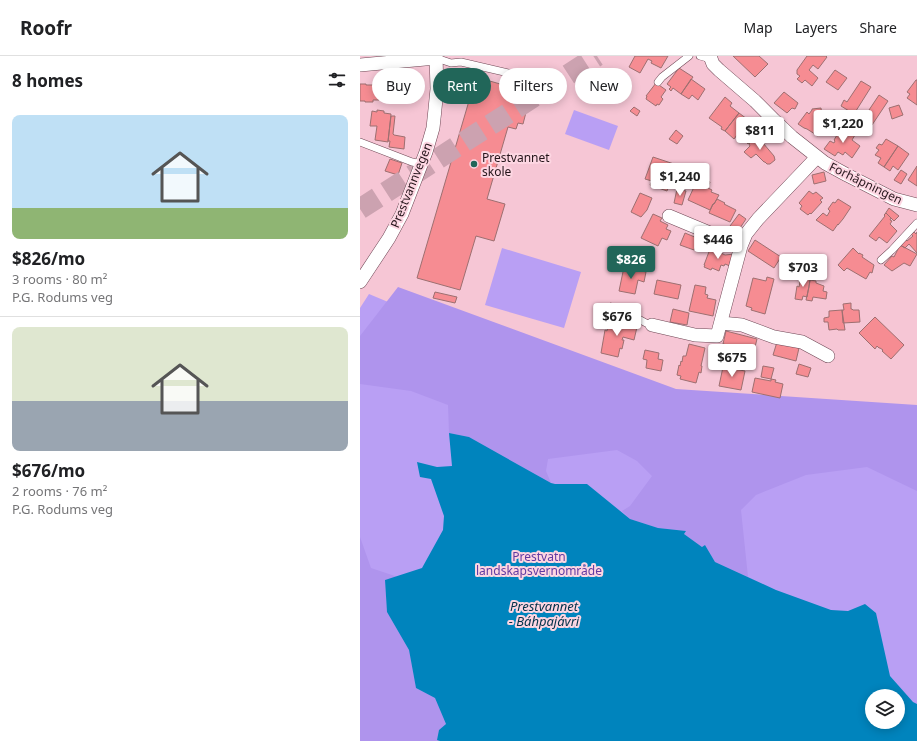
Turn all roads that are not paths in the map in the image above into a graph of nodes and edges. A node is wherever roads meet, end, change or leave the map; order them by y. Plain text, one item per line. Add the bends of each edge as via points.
1 (689, 56) edge
2 (436, 57) edge
3 (707, 57) edge
4 (360, 65) edge
5 (499, 71) edge
6 (658, 82) dead end
7 (360, 142) edge
8 (817, 157) junction
9 (422, 164) junction
10 (917, 205) edge
11 (669, 216) dead end
12 (917, 223) edge
13 (741, 246) junction
14 (881, 260) dead end
15 (360, 282) edge
16 (633, 316) dead end
17 (721, 322) junction
18 (652, 325) joint
19 (828, 356) dead end

1 - 6 lane
2 - 4 street
2 - 5 lane via 451,63 461,62
2 - 9 street, Prestvannvegen via 433,128
3 - 8 street, Forhåpningen via 792,137
7 - 9 lane
8 - 10 street, Forhåpningen via 879,192
8 - 13 street via 758,219 746,234
9 - 15 street, Prestvannvegen via 402,214
11 - 13 street
12 - 14 lane
13 - 17 street
16 - 18 lane
17 - 18 street via 717,336 695,335
17 - 19 street via 742,325 774,337 802,342

